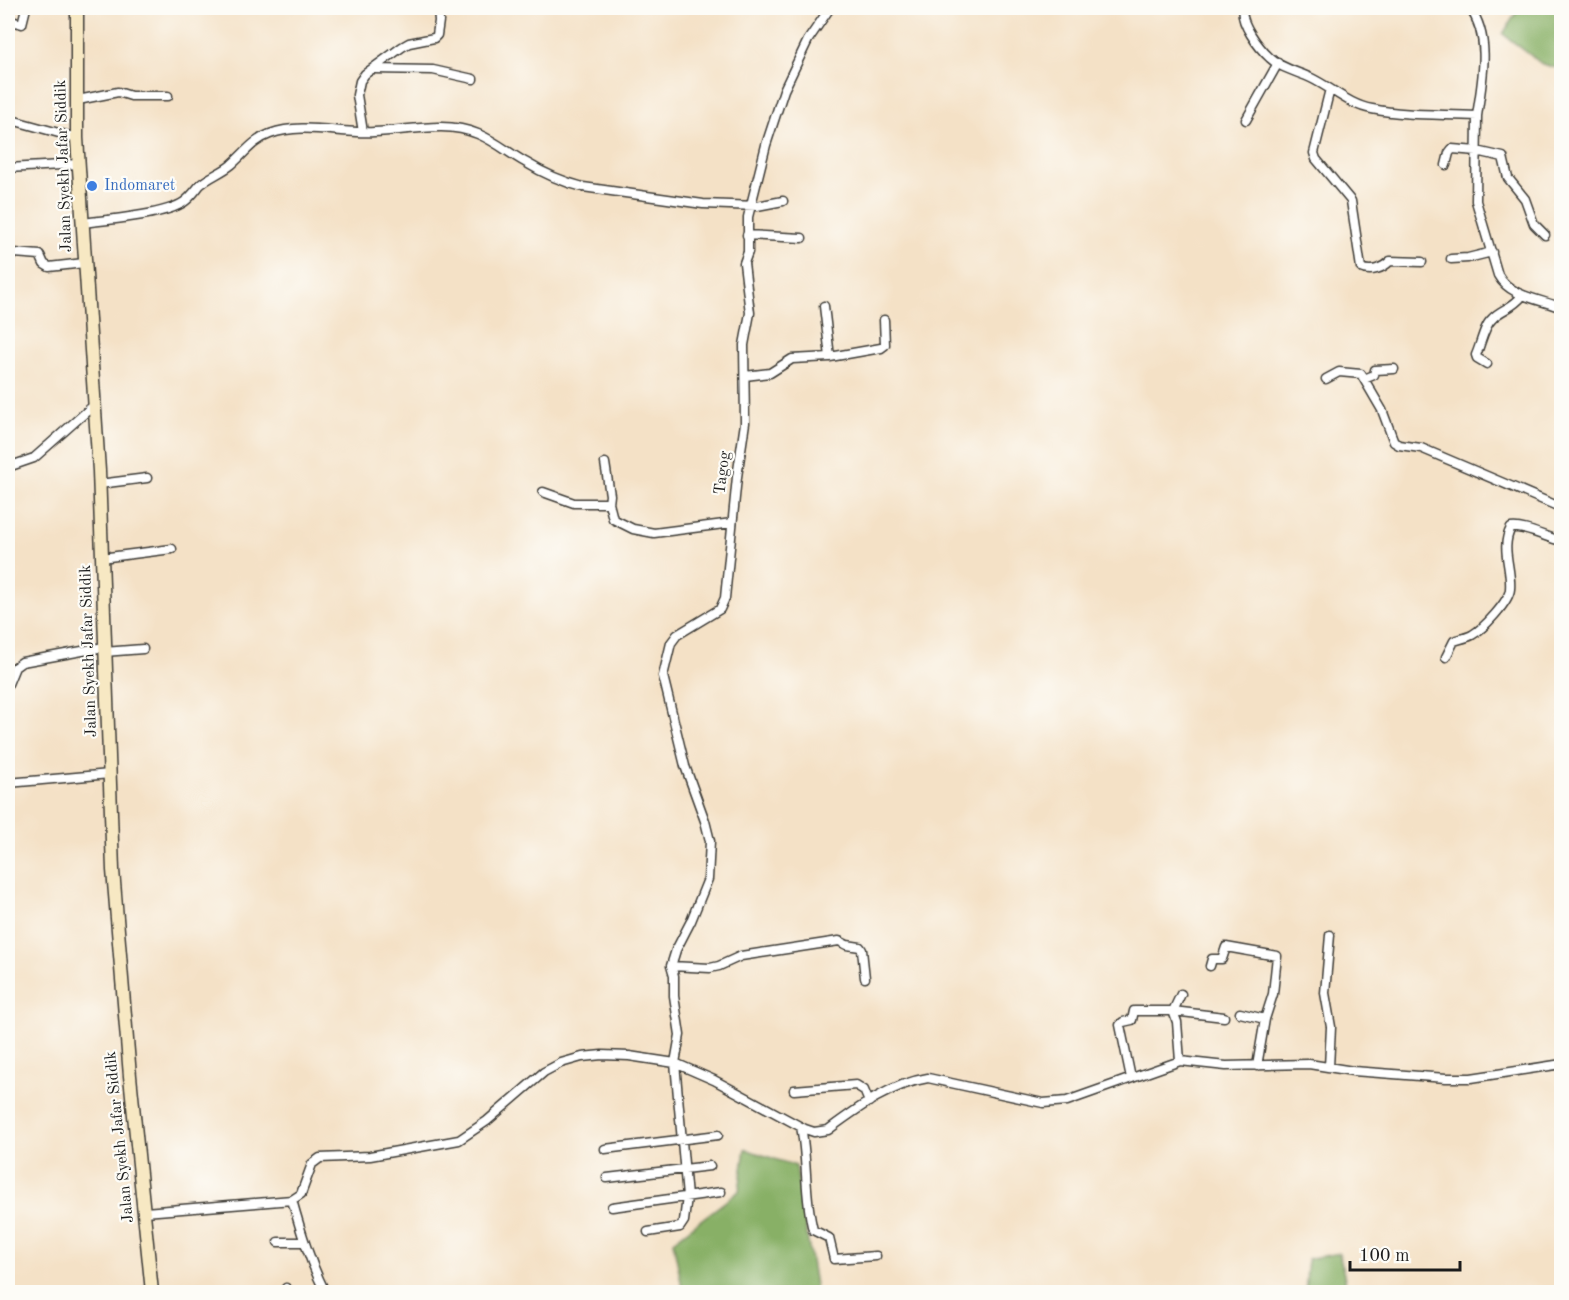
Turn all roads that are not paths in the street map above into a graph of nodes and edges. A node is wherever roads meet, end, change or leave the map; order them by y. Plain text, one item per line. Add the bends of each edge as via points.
1 (26, 8) edge
2 (77, 8) edge
3 (438, 8) edge
4 (830, 8) edge
5 (1243, 8) edge
6 (1470, 8) edge
7 (8, 20) edge
8 (1278, 63) junction
9 (373, 69) junction
10 (473, 79) dead end
11 (1330, 88) junction
12 (168, 96) dead end
13 (78, 100) junction
14 (1477, 116) junction
15 (8, 119) edge
16 (1246, 120) dead end
17 (363, 132) junction
18 (77, 138) junction
19 (1477, 151) junction
20 (79, 164) junction
21 (1446, 165) dead end
22 (8, 168) edge
23 (783, 201) dead end
24 (750, 206) junction
25 (82, 223) junction
26 (747, 234) junction
27 (1545, 235) dead end
28 (802, 238) dead end
29 (1492, 252) junction
30 (1450, 259) dead end
31 (1422, 262) dead end
32 (84, 263) junction
33 (9, 272) edge
34 (1523, 295) junction
35 (824, 306) dead end
36 (1562, 308) edge
37 (884, 320) dead end
38 (830, 357) junction
39 (1487, 364) dead end
40 (1394, 369) dead end
41 (745, 376) junction
42 (1326, 379) dead end
43 (1364, 379) junction
44 (94, 405) junction
45 (605, 463) dead end
46 (8, 467) edge
47 (147, 478) dead end
48 (99, 484) junction
49 (543, 492) dead end
50 (609, 504) junction
51 (1562, 508) edge
52 (732, 523) junction
53 (1562, 541) edge
54 (172, 549) dead end
55 (101, 558) junction
56 (143, 649) dead end
57 (105, 650) junction
58 (1446, 657) dead end
59 (8, 665) edge
60 (18, 665) junction
61 (8, 684) edge
62 (110, 774) junction
63 (8, 783) edge
64 (1330, 935) dead end
65 (671, 966) junction
66 (1210, 966) dead end
67 (865, 978) dead end
68 (1181, 994) dead end
69 (1173, 1011) junction
70 (1240, 1014) dead end
71 (1224, 1017) dead end
72 (1265, 1019) junction
73 (1180, 1061) junction
74 (675, 1063) junction
75 (1562, 1064) edge
76 (1257, 1066) junction
77 (1329, 1067) junction
78 (1131, 1077) junction
79 (794, 1090) dead end
80 (869, 1102) junction
81 (801, 1127) junction
82 (718, 1135) dead end
83 (681, 1140) junction
84 (605, 1149) dead end
85 (710, 1166) dead end
86 (683, 1170) junction
87 (607, 1178) dead end
88 (721, 1192) dead end
89 (687, 1197) junction
90 (292, 1200) junction
91 (612, 1207) dead end
92 (145, 1212) junction
93 (648, 1232) dead end
94 (278, 1242) dead end
95 (304, 1242) junction
96 (876, 1256) dead end
97 (152, 1293) edge
98 (283, 1293) edge
99 (291, 1293) edge
100 (325, 1293) edge

1 - 7 street via 22,24
2 - 13 main road, Jalan Syekh Jafar Siddik
3 - 9 street via 437,35 410,43
4 - 24 street, Tagog via 808,40 784,90
5 - 8 street via 1245,25
6 - 14 street via 1482,33 1483,76
8 - 11 street
8 - 16 street
9 - 10 street via 433,70
9 - 17 street via 358,86
11 - 14 street via 1370,109
11 - 31 street via 1314,153 1351,201 1361,268 1385,267 1390,261
12 - 13 street via 118,92
13 - 18 main road, Jalan Syekh Jafar Siddik
14 - 19 street
15 - 18 street
17 - 24 street via 462,128 567,183 703,204
17 - 25 street via 307,128 270,134 175,207
18 - 20 main road, Jalan Syekh Jafar Siddik
19 - 21 street via 1451,150
19 - 27 street via 1503,157 1508,178 1525,199 1534,224
19 - 29 street via 1476,201
20 - 22 street
20 - 25 main road, Jalan Syekh Jafar Siddik
23 - 24 street
24 - 26 street, Tagog
25 - 32 main road, Jalan Syekh Jafar Siddik
26 - 28 street
26 - 41 street, Tagog via 744,264 750,312 744,345
29 - 30 street
29 - 34 street via 1501,279
32 - 33 street via 49,267 40,255 14,253 9,259
32 - 44 main road, Jalan Syekh Jafar Siddik
34 - 36 street
34 - 39 street via 1489,322 1476,355
35 - 38 street
37 - 38 street via 884,347
38 - 41 street via 789,359 770,373
40 - 43 street via 1376,370
41 - 52 street, Tagog via 745,423
42 - 43 street via 1339,372 1359,372
43 - 51 street via 1394,442 1421,448
44 - 46 street via 34,458
44 - 48 main road, Jalan Syekh Jafar Siddik
45 - 50 street
47 - 48 street
48 - 55 main road, Jalan Syekh Jafar Siddik
49 - 50 street via 574,502
50 - 52 street via 613,519 645,532
52 - 65 street, Tagog via 723,604 677,635 671,643 663,676 685,766 710,841 708,879
53 - 58 street via 1511,528 1506,550 1508,597 1479,630 1454,641
54 - 55 street
55 - 57 main road, Jalan Syekh Jafar Siddik
56 - 57 street
57 - 60 street
57 - 62 main road, Jalan Syekh Jafar Siddik
59 - 60 street
60 - 61 street
62 - 63 street
62 - 92 main road, Jalan Syekh Jafar Siddik via 113,870
64 - 77 street via 1326,982 1331,1027
65 - 67 street via 710,968 741,956 839,941 860,946
65 - 74 street via 680,1035
66 - 72 street via 1212,958 1222,959 1226,947 1277,956 1274,994
68 - 69 street
69 - 71 street
69 - 73 street
69 - 78 street via 1137,1010 1132,1020 1121,1023
70 - 72 street
72 - 76 street
73 - 76 street
73 - 78 street
74 - 81 street
74 - 83 street
74 - 90 street via 602,1055 561,1063 538,1076 488,1121 459,1140 378,1155 320,1158 312,1164 301,1194
75 - 77 street via 1471,1078
76 - 77 street
78 - 80 street via 1103,1090 1056,1103 928,1078 901,1085
79 - 80 street via 856,1085 864,1090
80 - 81 street via 828,1130 814,1132
81 - 96 street via 813,1230 829,1238 834,1259
82 - 83 street
83 - 84 street
83 - 86 street
85 - 86 street
86 - 87 street
86 - 89 street
88 - 89 street
89 - 91 street
89 - 93 street via 680,1227
90 - 92 street
90 - 95 street
92 - 97 main road, Jalan Syekh Jafar Siddik
94 - 95 street
95 - 100 street
98 - 99 street via 286,1288

